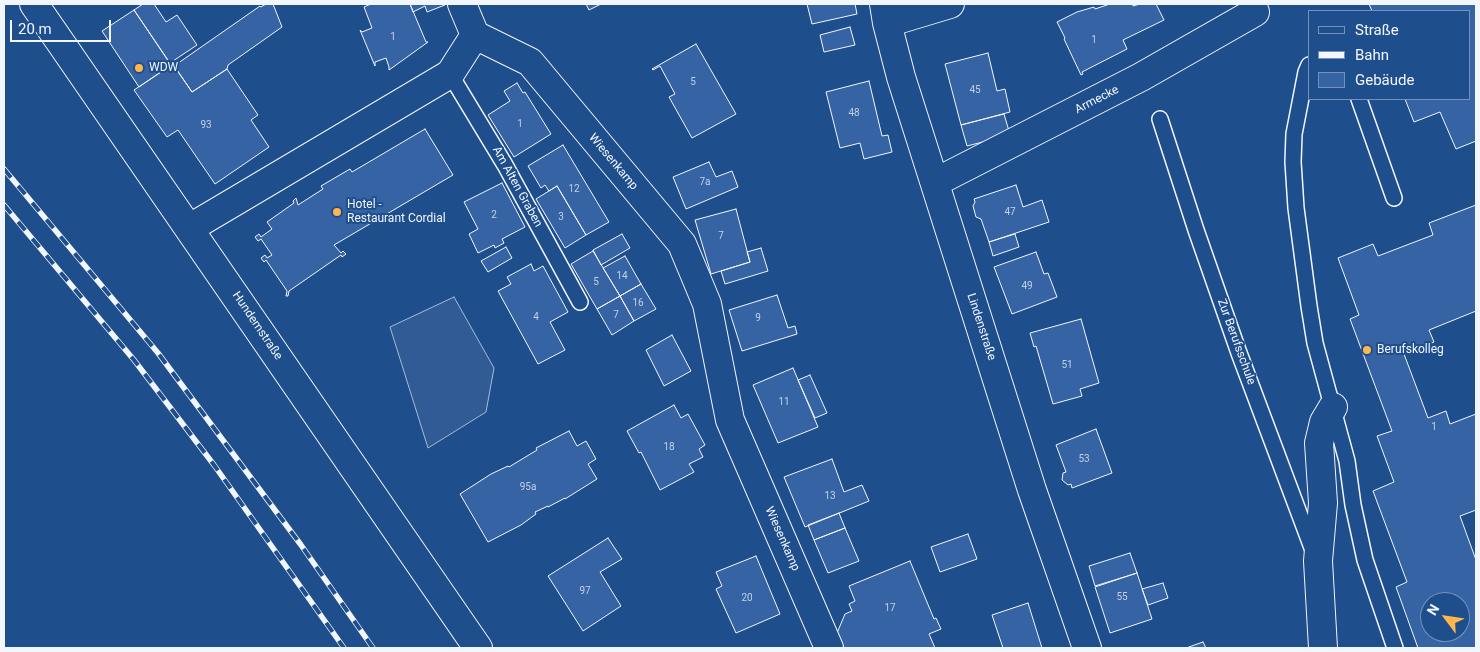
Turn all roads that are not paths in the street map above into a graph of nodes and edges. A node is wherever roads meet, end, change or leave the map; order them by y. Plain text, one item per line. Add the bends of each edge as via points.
1 (34, 4) edge
2 (462, 4) edge
3 (950, 4) edge
4 (1255, 12) dead end
5 (886, 14) edge
6 (475, 35) junction
7 (1308, 67) edge
8 (450, 74) junction
9 (1359, 100) edge
10 (1160, 120) dead end
11 (936, 182) junction
12 (1394, 198) dead end
13 (190, 228) junction
14 (580, 302) dead end
15 (1333, 407) junction
16 (1318, 561) junction
17 (478, 648) edge
18 (829, 648) edge
19 (1087, 648) edge
20 (1323, 648) edge
21 (1395, 648) edge

1 - 13 street, Hundemstraße
2 - 6 street
3 - 5 street
4 - 11 street, Armecke via 1140,78
5 - 11 street, Lindenstraße via 901,77
6 - 8 street
6 - 18 street, Wiesenkamp via 530,62 682,244 708,304 730,420
7 - 15 lane via 1294,134 1293,162 1315,343
8 - 13 street
8 - 14 lane, Am Alten Graben via 505,165
9 - 12 lane
10 - 16 lane, Zur Berufsschule via 1240,353
11 - 19 street, Lindenstraße via 1032,490
13 - 17 street, Hundemstraße
15 - 16 street, Zur Berufsschule via 1324,422 1319,443 1324,503
15 - 21 lane via 1347,461 1365,560
16 - 20 street, Zur Berufsschule

